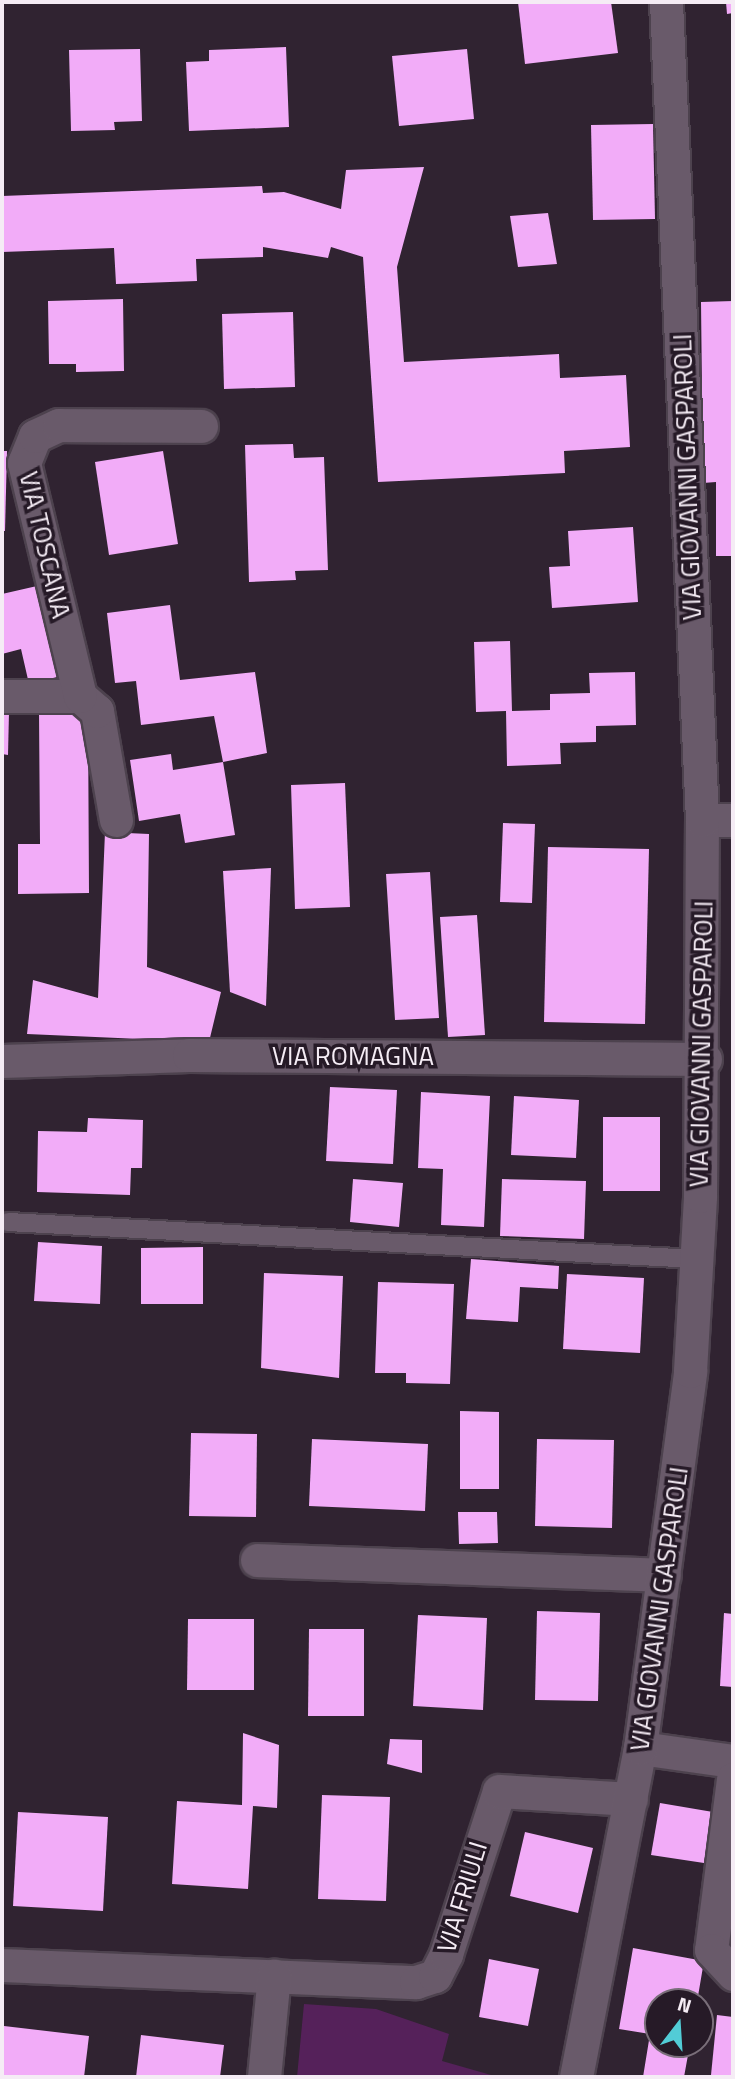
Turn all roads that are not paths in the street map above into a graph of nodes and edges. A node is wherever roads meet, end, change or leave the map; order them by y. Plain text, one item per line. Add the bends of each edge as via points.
1 (666, 2) edge
2 (201, 426) dead end
3 (2, 696) edge
4 (79, 696) junction
5 (116, 820) dead end
6 (718, 820) edge
7 (705, 1059) junction
8 (2, 1061) edge
9 (8, 1222) dead end
10 (696, 1259) junction
11 (257, 1560) dead end
12 (664, 1575) junction
13 (640, 1748) junction
14 (733, 1762) edge
15 (733, 1779) edge
16 (631, 1799) junction
17 (2, 1965) edge
18 (733, 1973) edge
19 (274, 1976) junction
20 (264, 2077) edge
21 (576, 2077) edge

1 - 6 street, VIA GIOVANNI GASPAROLI
2 - 4 street, VIA TOSCANA via 60,425 35,436 24,463
3 - 4 street
4 - 5 street, VIA TOSCANA via 97,711
6 - 7 street, VIA GIOVANNI GASPAROLI
7 - 8 street, VIA ROMAGNA via 189,1055
7 - 10 street, VIA GIOVANNI GASPAROLI
9 - 10 lane
10 - 12 street, VIA GIOVANNI GASPAROLI via 690,1371
11 - 12 street
12 - 13 street, VIA GIOVANNI GASPAROLI
13 - 14 street
13 - 16 street, VIA GIOVANNI GASPAROLI
15 - 18 street via 711,1950
16 - 19 street, VIA FRIULI via 499,1791 435,1976 416,1982
16 - 21 street, VIA GIOVANNI GASPAROLI
17 - 19 street, VIA FRIULI
19 - 20 street

